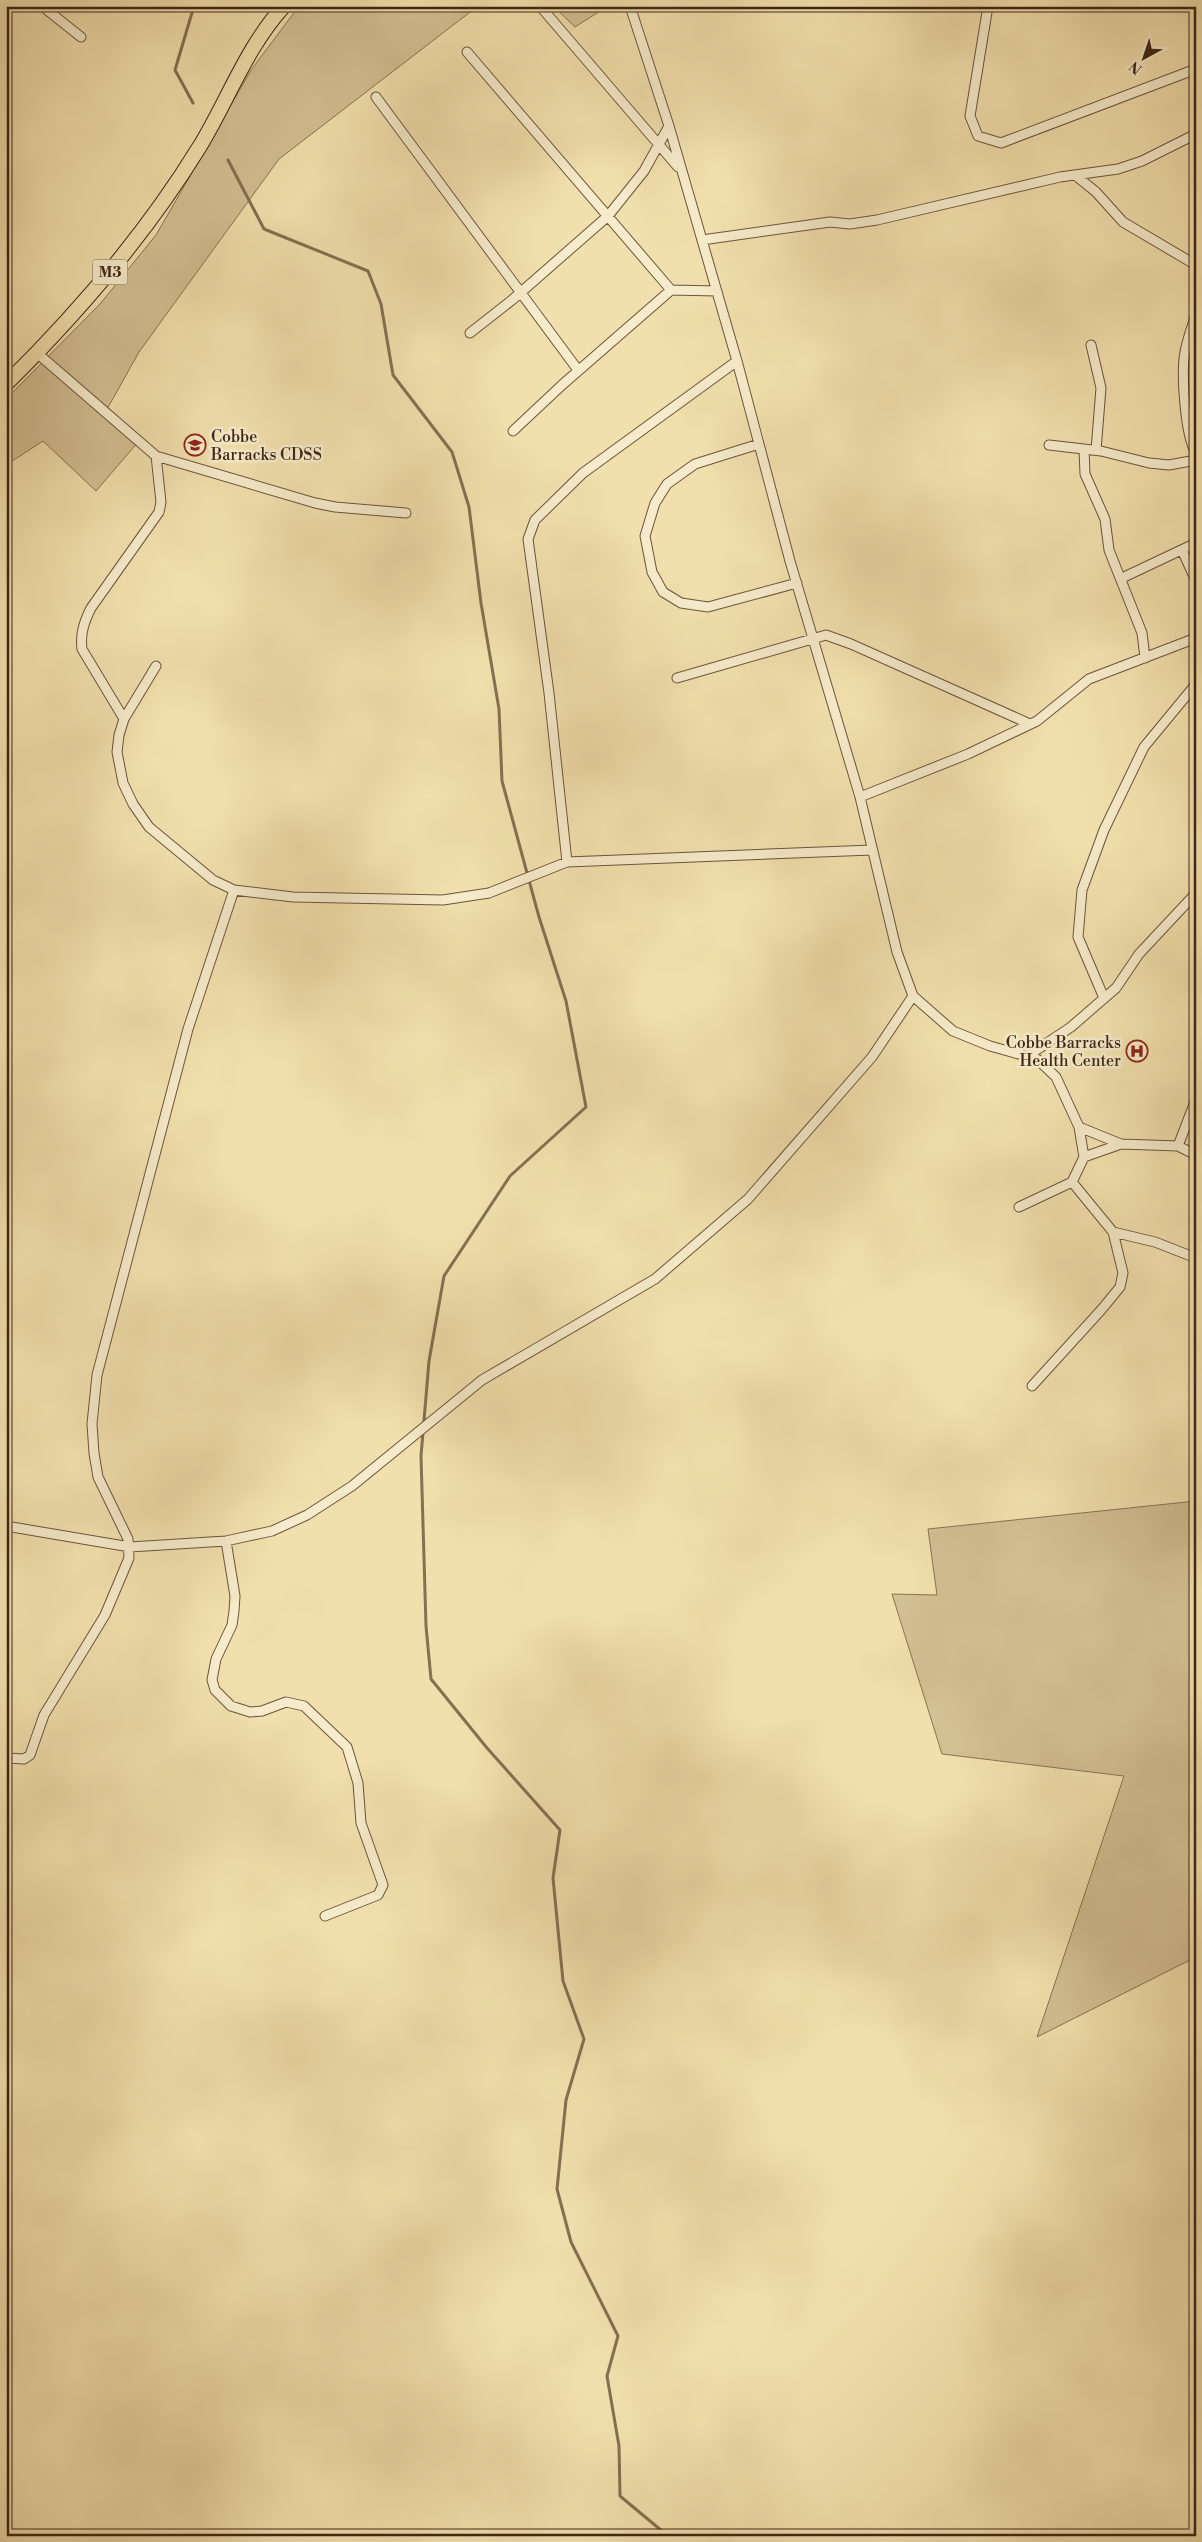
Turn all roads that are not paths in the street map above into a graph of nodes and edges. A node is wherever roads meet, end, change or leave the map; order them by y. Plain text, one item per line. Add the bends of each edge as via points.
1 (42, 6) edge
2 (284, 6) edge
3 (540, 6) edge
4 (630, 6) edge
5 (988, 6) edge
6 (81, 37) dead end
7 (467, 52) dead end
8 (1196, 69) edge
9 (376, 97) dead end
10 (669, 126) junction
11 (1196, 134) edge
12 (659, 145) junction
13 (680, 169) junction
14 (1075, 175) junction
15 (608, 216) junction
16 (702, 240) junction
17 (1196, 265) edge
18 (671, 290) junction
19 (717, 291) junction
20 (520, 293) junction
21 (1196, 314) edge
22 (470, 333) dead end
23 (1091, 345) dead end
24 (37, 353) junction
25 (737, 361) junction
26 (578, 370) junction
27 (6, 384) edge
28 (513, 431) dead end
29 (759, 444) junction
30 (1049, 445) dead end
31 (1084, 449) junction
32 (1096, 450) junction
33 (1196, 453) edge
34 (156, 456) junction
35 (1196, 460) edge
36 (406, 513) dead end
37 (1196, 543) edge
38 (1182, 550) junction
39 (1122, 578) junction
40 (1196, 581) edge
41 (797, 584) junction
42 (813, 638) junction
43 (1196, 638) edge
44 (1145, 658) junction
45 (156, 666) dead end
46 (677, 678) dead end
47 (1196, 684) edge
48 (124, 719) junction
49 (1030, 724) junction
50 (860, 797) junction
51 (872, 850) junction
52 (567, 862) junction
53 (234, 890) junction
54 (1196, 893) edge
55 (913, 996) junction
56 (1104, 998) junction
57 (1026, 1057) junction
58 (1196, 1099) edge
59 (1079, 1127) junction
60 (1121, 1144) junction
61 (1178, 1146) junction
62 (1196, 1155) edge
63 (1084, 1157) junction
64 (1072, 1182) junction
65 (1019, 1207) dead end
66 (1113, 1232) junction
67 (1196, 1258) edge
68 (1032, 1386) dead end
69 (6, 1526) edge
70 (226, 1541) junction
71 (130, 1547) junction
72 (6, 1758) edge
73 (325, 1916) dead end

1 - 6 street
2 - 24 highway, M3 via 254,46 199,147 162,204 102,283
3 - 12 street
4 - 10 street
5 - 8 street via 970,116 978,136 989,140 1001,143
7 - 15 street
9 - 20 street
10 - 12 street
10 - 13 street
11 - 14 street via 1142,161 1118,169
12 - 13 street
12 - 15 street via 644,171
13 - 16 street
14 - 16 street via 877,220 850,224 830,222
14 - 17 street via 1096,192 1123,222
15 - 18 street
15 - 20 street
16 - 19 street
18 - 19 street
18 - 26 street
19 - 25 street
20 - 22 street
20 - 26 street
21 - 33 street via 1185,353 1185,403 1192,447
23 - 32 street via 1101,388
24 - 27 highway, M3
24 - 34 street
25 - 29 street
25 - 52 street via 584,473 535,520 528,539
26 - 28 street
29 - 41 street
29 - 41 street via 695,464 667,484 655,503 645,536 652,572 663,592 681,603 708,606
30 - 31 street
31 - 32 street
31 - 39 street via 1085,474 1105,519 1110,550
32 - 35 street via 1169,465
34 - 36 street via 315,503
34 - 48 street via 161,502 159,512 90,608 81,640 82,649
37 - 38 street
38 - 39 street
38 - 40 street
39 - 44 street via 1142,632
41 - 42 street
42 - 46 street
42 - 49 street via 826,635 843,640
42 - 50 street
43 - 44 street
44 - 49 street via 1089,679
45 - 48 street
47 - 56 street via 1144,747 1104,830 1082,890 1078,937
48 - 53 street via 117,752 123,782 133,804 149,827 192,864 213,880
49 - 50 street via 968,754
50 - 51 street
51 - 52 street
51 - 55 street via 897,952
52 - 53 street via 489,893 443,900 293,897
53 - 71 street via 188,1029 97,1375 92,1424 98,1477
54 - 56 street via 1139,954 1116,988
55 - 57 street via 953,1030
55 - 70 street via 872,1057 748,1198 655,1280 584,1318 482,1380 352,1486 307,1515 272,1531
56 - 57 street via 1072,1027
57 - 59 street via 1037,1059 1056,1077
58 - 61 street
59 - 60 street
59 - 63 street
60 - 61 street
60 - 63 street
61 - 62 street
63 - 64 street
64 - 65 street
64 - 66 street
66 - 67 street via 1187,1252
66 - 68 street via 1124,1273 1120,1287
69 - 71 street
70 - 71 street
70 - 73 street via 235,1596 234,1611 232,1625 216,1659 212,1680 215,1690 231,1706 250,1712 286,1702 304,1706 347,1747 356,1773 361,1824 384,1885 378,1894
71 - 72 street via 126,1569 105,1615 44,1715 30,1755 24,1759

